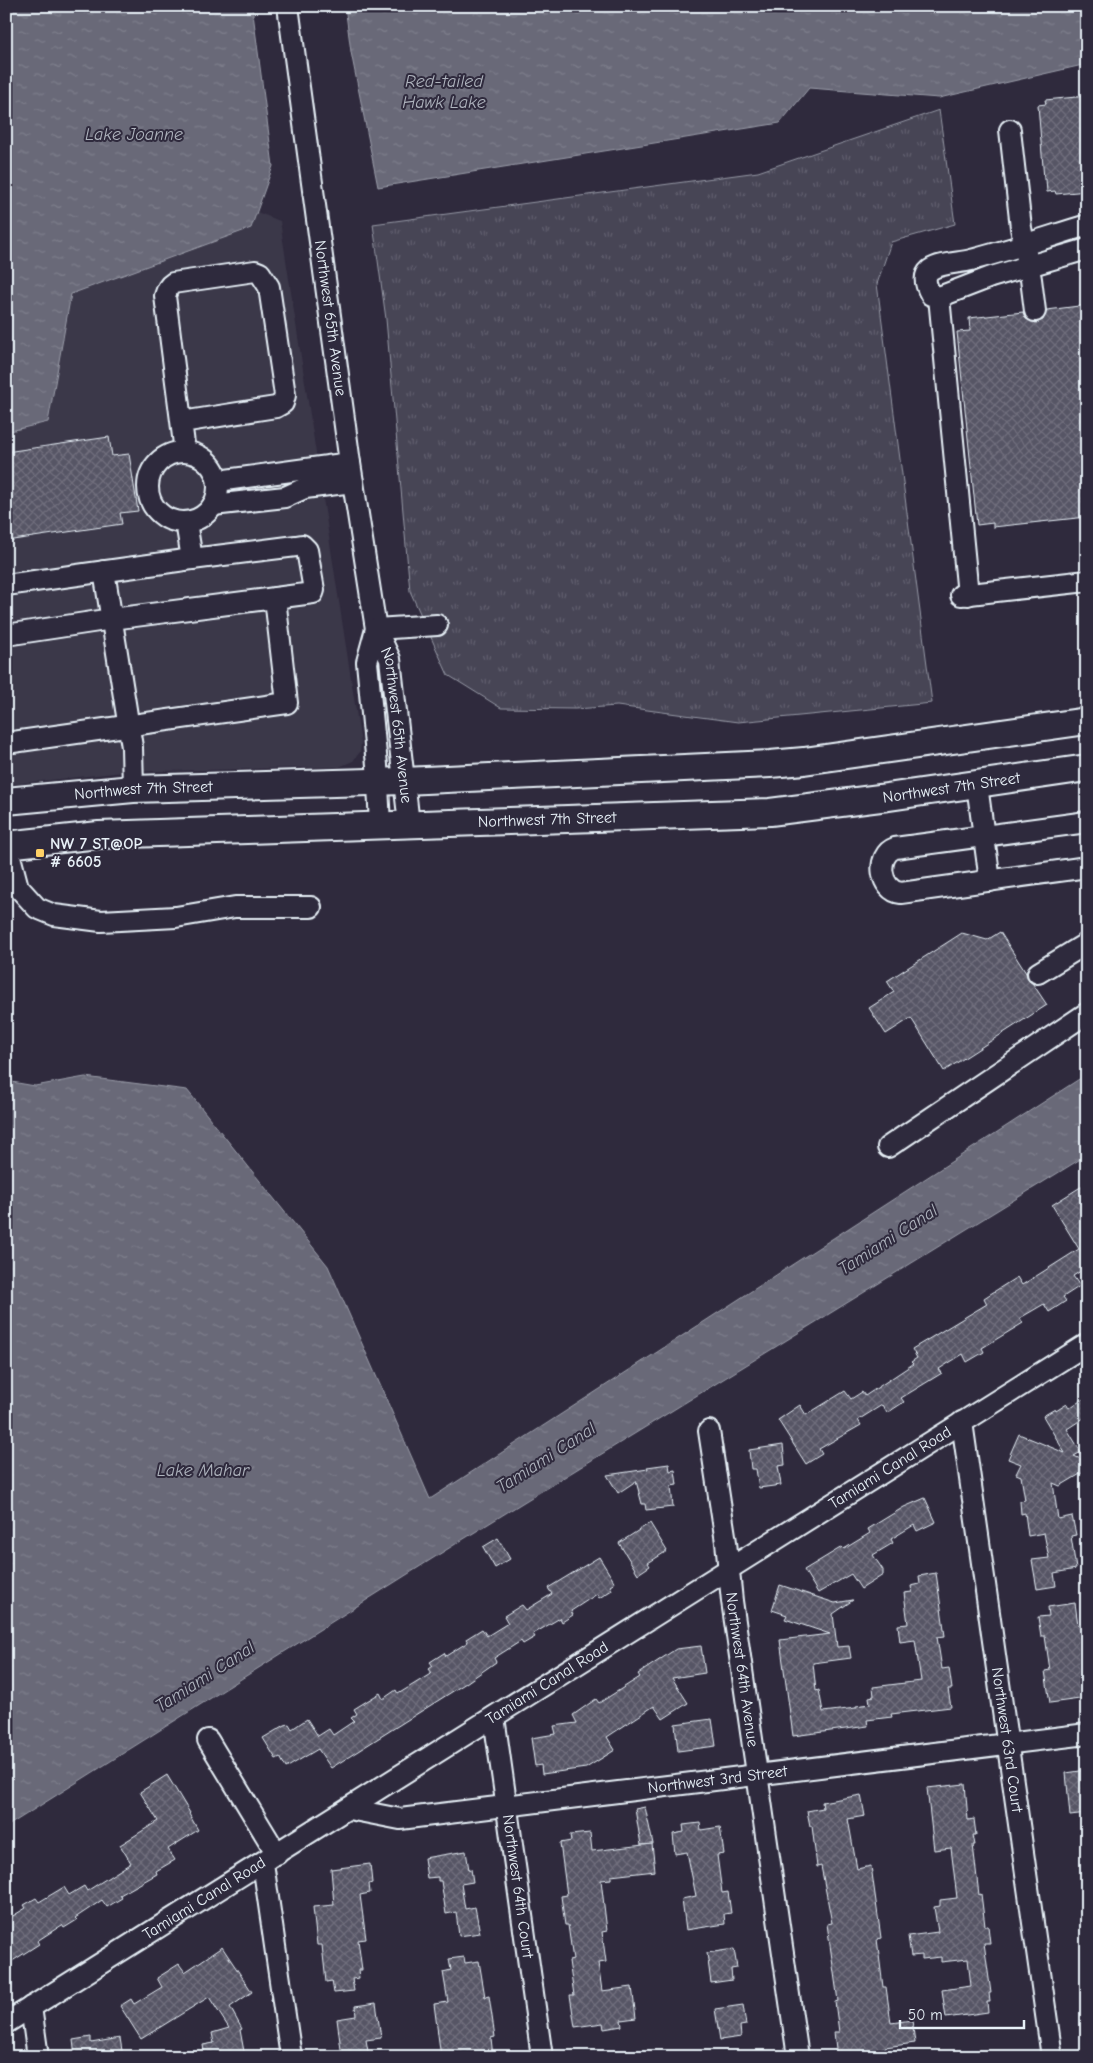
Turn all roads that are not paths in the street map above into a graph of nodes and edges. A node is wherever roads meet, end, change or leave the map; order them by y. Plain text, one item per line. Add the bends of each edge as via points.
1 (288, 6) edge
2 (1010, 130) dead end
3 (1087, 226) edge
4 (1023, 244) junction
5 (1087, 249) edge
6 (1028, 267) junction
7 (940, 297) junction
8 (1035, 311) dead end
9 (182, 422) junction
10 (186, 452) junction
11 (352, 472) junction
12 (218, 481) junction
13 (213, 505) junction
14 (186, 522) junction
15 (192, 559) junction
16 (104, 571) junction
17 (1087, 581) edge
18 (6, 585) edge
19 (275, 598) junction
20 (112, 619) junction
21 (437, 625) dead end
22 (376, 629) junction
23 (6, 635) edge
24 (1087, 721) edge
25 (128, 725) junction
26 (6, 743) edge
27 (1087, 768) edge
28 (404, 781) junction
29 (378, 782) junction
30 (977, 785) junction
31 (133, 789) junction
32 (6, 801) edge
33 (1087, 822) edge
34 (409, 824) junction
35 (380, 825) junction
36 (983, 837) junction
37 (7, 845) edge
38 (1087, 867) edge
39 (990, 881) junction
40 (311, 907) dead end
41 (1087, 943) edge
42 (1038, 973) dead end
43 (1087, 1013) edge
44 (888, 1147) dead end
45 (1087, 1344) edge
46 (962, 1422) junction
47 (709, 1431) dead end
48 (729, 1569) junction
49 (494, 1717) junction
50 (1087, 1734) edge
51 (208, 1740) dead end
52 (1008, 1744) junction
53 (758, 1774) junction
54 (506, 1806) junction
55 (349, 1809) junction
56 (270, 1859) junction
57 (31, 2007) junction
58 (6, 2023) edge
59 (38, 2057) edge
60 (291, 2057) edge
61 (542, 2057) edge
62 (798, 2057) edge
63 (1052, 2057) edge

1 - 11 street, Northwest 65th Avenue
2 - 4 street
3 - 4 street
4 - 6 street
4 - 7 street via 930,270 926,274 929,291
5 - 6 street
6 - 7 street
6 - 8 street
7 - 17 street via 964,595
9 - 9 street via 165,296 169,286 247,272 260,273 269,288 285,395 283,403 276,407
9 - 10 street
10 - 12 street via 210,464
10 - 14 street via 165,456 157,463 148,482 152,502 158,511 166,518
11 - 12 street
11 - 13 street via 285,497
11 - 22 street, Northwest 65th Avenue
12 - 13 street
13 - 14 street via 202,516
14 - 15 street
15 - 16 street
15 - 19 street via 304,546 313,593
16 - 18 street
16 - 20 street
19 - 20 street
19 - 25 street via 287,704
20 - 23 street
20 - 25 street
21 - 22 street
22 - 28 street, Northwest 65th Avenue via 390,659
22 - 29 street, Northwest 65th Avenue via 367,662
24 - 28 main road, Northwest 7th Street via 770,764
25 - 26 street
25 - 31 street
27 - 30 main road, Northwest 7th Street
28 - 29 main road, Northwest 7th Street
28 - 34 street, Northwest 65th Avenue
29 - 31 main road, Northwest 7th Street
29 - 35 street, Northwest 65th Avenue
30 - 34 main road, Northwest 7th Street via 770,812
30 - 36 street
31 - 32 main road, Northwest 7th Street
33 - 36 street
34 - 35 main road, Northwest 7th Street
35 - 37 main road, Northwest 7th Street via 99,835
36 - 39 street
36 - 39 street via 888,851 884,857 883,873 889,889 901,893
37 - 40 street via 18,887 37,908 54,915 101,921 176,917 235,907
38 - 39 street
41 - 42 street
43 - 44 street
45 - 46 street, Tamiami Canal Road
46 - 48 street, Tamiami Canal Road
46 - 52 street, Northwest 63rd Court
47 - 48 street, Northwest 64th Avenue
48 - 49 street, Tamiami Canal Road
48 - 53 street, Northwest 64th Avenue
49 - 54 street, Northwest 64th Court
49 - 55 street, Tamiami Canal Road
50 - 52 street, Northwest 3rd Street
51 - 56 street
52 - 53 street, Northwest 3rd Street
52 - 63 street, Northwest 63rd Court
53 - 54 street, Northwest 3rd Street
53 - 62 street, Northwest 64th Avenue
54 - 55 street, Northwest 3rd Street via 400,1819
54 - 61 street, Northwest 64th Court
55 - 56 street, Tamiami Canal Road
56 - 57 street, Tamiami Canal Road
56 - 60 street
57 - 58 street, Tamiami Canal Road
57 - 59 street

